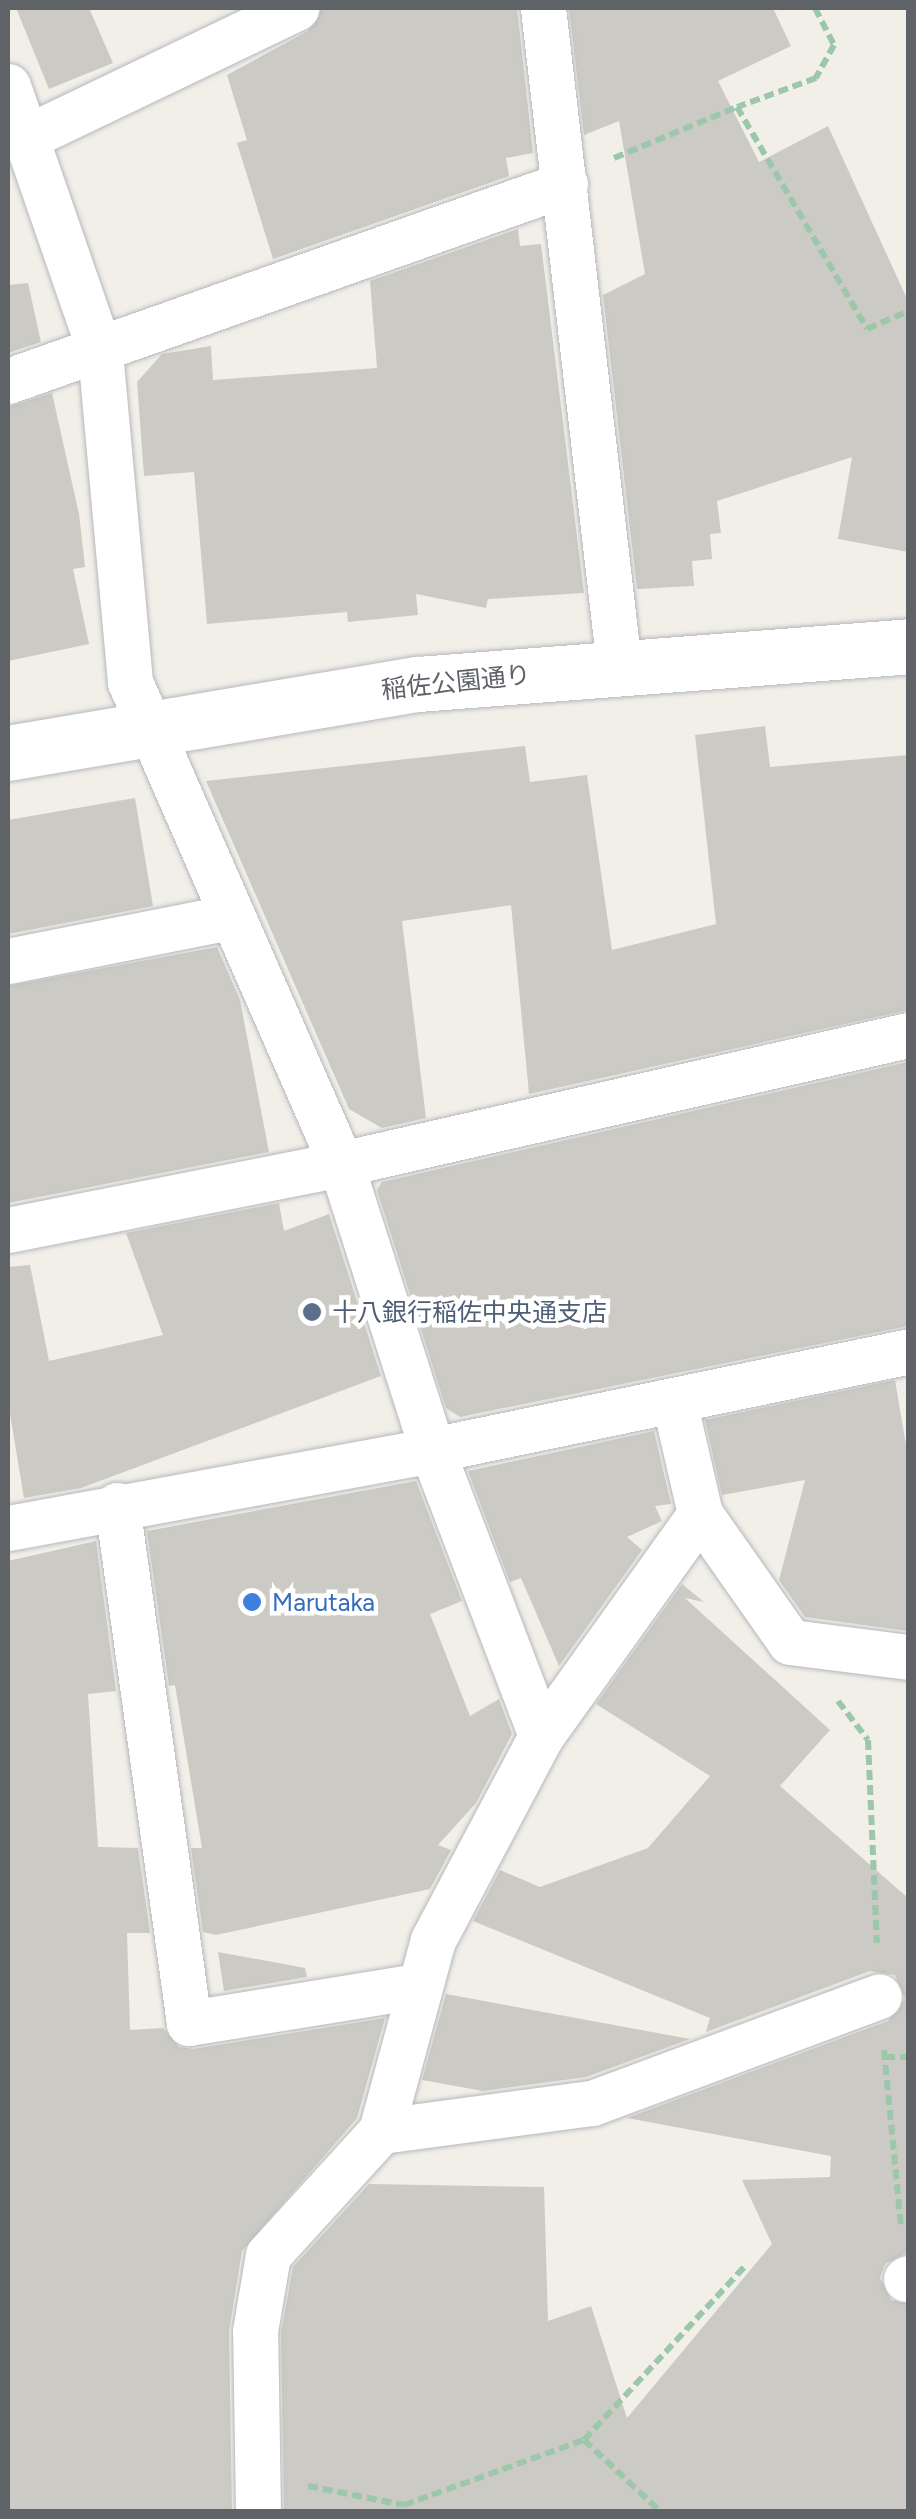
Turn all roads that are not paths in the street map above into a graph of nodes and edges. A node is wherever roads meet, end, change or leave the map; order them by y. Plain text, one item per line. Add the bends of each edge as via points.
1 (296, 8) edge
2 (543, 8) edge
3 (8, 86) edge
4 (25, 138) junction
5 (565, 184) junction
6 (100, 352) junction
7 (8, 381) edge
8 (908, 646) edge
9 (619, 666) junction
10 (146, 725) junction
11 (8, 753) edge
12 (231, 917) junction
13 (8, 961) edge
14 (908, 1035) edge
15 (340, 1164) junction
16 (8, 1230) edge
17 (908, 1351) edge
18 (674, 1401) junction
19 (432, 1450) junction
20 (117, 1505) junction
21 (700, 1514) junction
22 (8, 1528) edge
23 (908, 1657) edge
24 (541, 1736) junction
25 (418, 1986) junction
26 (879, 1996) dead end
27 (381, 2131) junction
28 (258, 2494) edge

1 - 4 street
2 - 5 street
3 - 4 street
4 - 6 street
5 - 6 street
5 - 9 street
6 - 7 street
6 - 10 street via 130,682
8 - 9 street, 稲佐公園通り
9 - 10 street, 稲佐公園通り via 418,684
10 - 11 street, 稲佐公園通り
10 - 12 street
12 - 13 street
12 - 15 street
14 - 15 street
15 - 16 street
15 - 19 street
17 - 18 street
18 - 19 street
18 - 21 street
19 - 20 street
19 - 24 street
20 - 22 street
20 - 25 street via 189,2022
21 - 23 street via 790,1642
21 - 24 street
24 - 25 street via 433,1940
25 - 27 street
26 - 27 street via 592,2103
27 - 28 street via 268,2255 254,2331

